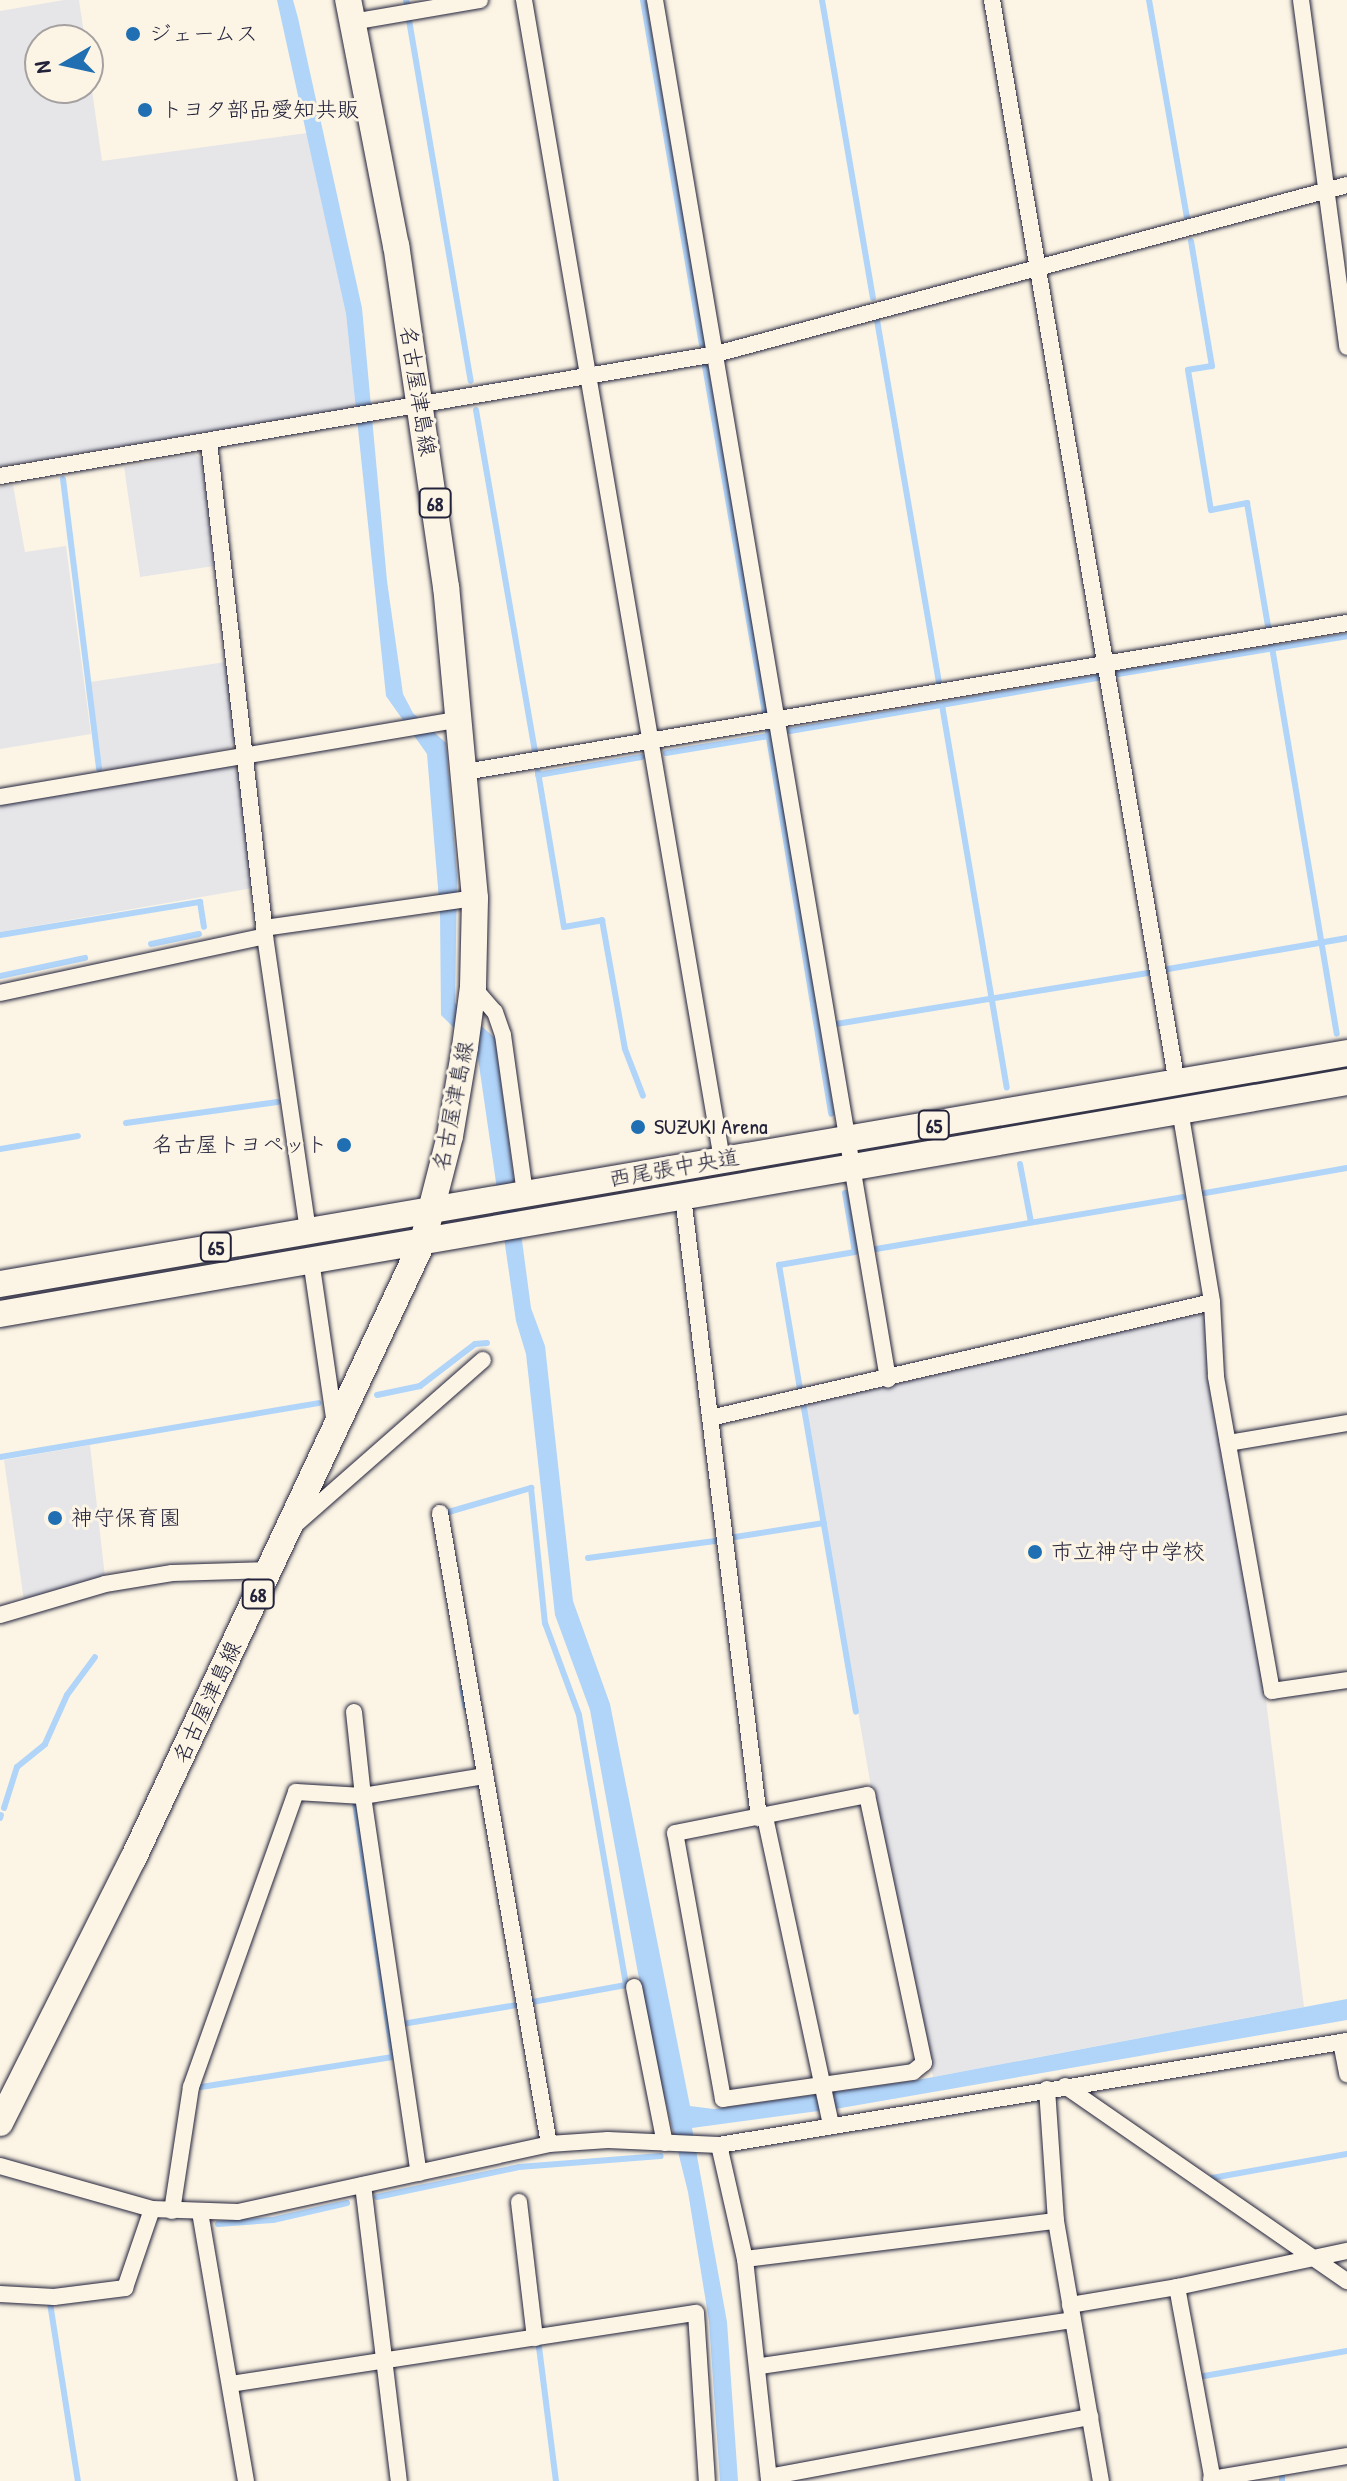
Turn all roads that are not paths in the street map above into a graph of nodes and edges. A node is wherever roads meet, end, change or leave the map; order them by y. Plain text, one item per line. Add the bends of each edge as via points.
1 (480, 0) edge
2 (524, 0) edge
3 (655, 0) edge
4 (992, 0) edge
5 (1301, 0) edge
6 (350, 11) edge
7 (1347, 185) edge
8 (1326, 188) junction
9 (1038, 267) junction
10 (1347, 347) edge
11 (716, 354) junction
12 (588, 377) junction
13 (421, 407) junction
14 (209, 442) junction
15 (0, 476) edge
16 (1347, 623) edge
17 (1106, 664) junction
18 (460, 719) junction
19 (779, 721) junction
20 (651, 743) junction
21 (247, 755) junction
22 (465, 772) junction
23 (0, 797) edge
24 (467, 900) junction
25 (265, 932) junction
26 (0, 993) edge
27 (471, 999) junction
28 (1347, 1053) edge
29 (1347, 1082) edge
30 (1177, 1083) junction
31 (1180, 1110) junction
32 (851, 1140) junction
33 (722, 1160) junction
34 (855, 1166) junction
35 (514, 1196) junction
36 (683, 1197) junction
37 (431, 1210) junction
38 (308, 1232) junction
39 (423, 1241) junction
40 (311, 1260) junction
41 (0, 1284) edge
42 (1212, 1302) junction
43 (0, 1314) edge
44 (483, 1360) dead end
45 (888, 1379) junction
46 (710, 1418) junction
47 (1347, 1423) edge
48 (336, 1429) junction
49 (1228, 1443) junction
50 (440, 1513) dead end
51 (290, 1528) junction
52 (270, 1570) junction
53 (0, 1615) edge
54 (1347, 1680) edge
55 (354, 1712) dead end
56 (485, 1776) junction
57 (363, 1796) junction
58 (762, 1818) junction
59 (634, 1987) dead end
60 (1344, 2041) edge
61 (1347, 2074) edge
62 (1065, 2086) junction
63 (825, 2087) junction
64 (1047, 2089) junction
65 (830, 2122) junction
66 (0, 2123) edge
67 (669, 2143) junction
68 (549, 2144) junction
69 (719, 2145) junction
70 (0, 2166) edge
71 (419, 2173) junction
72 (363, 2185) junction
73 (519, 2202) dead end
74 (152, 2209) junction
75 (172, 2211) junction
76 (200, 2212) junction
77 (1056, 2221) junction
78 (1347, 2251) edge
79 (1313, 2258) junction
80 (745, 2259) junction
81 (1347, 2281) edge
82 (1177, 2287) junction
83 (0, 2294) edge
84 (1072, 2312) junction
85 (535, 2338) junction
86 (384, 2361) junction
87 (761, 2366) junction
88 (231, 2384) junction
89 (1090, 2417) junction
90 (1347, 2456) edge
91 (769, 2479) edge
92 (1212, 2480) edge
93 (246, 2481) edge
94 (399, 2481) edge
95 (707, 2481) edge
96 (1101, 2481) edge

1 - 6 street
2 - 12 street
3 - 11 street
4 - 9 street
5 - 8 street
6 - 13 main road, 名古屋津島線 / 68
7 - 8 street
8 - 9 street
8 - 10 street
9 - 11 street
9 - 17 street
11 - 12 street
11 - 19 street
12 - 13 street
12 - 20 street
13 - 14 street
13 - 18 main road, 名古屋津島線 / 68
14 - 15 street
14 - 21 street
16 - 17 street
17 - 19 street
17 - 30 street
18 - 21 street
18 - 22 main road, 名古屋津島線 / 68
19 - 20 street
19 - 32 street
20 - 22 street
20 - 33 street
21 - 23 street
21 - 25 street
22 - 24 main road, 名古屋津島線 / 68
24 - 25 street
24 - 27 main road, 名古屋津島線 / 68
25 - 26 street
25 - 38 street
27 - 35 street via 495,1012 503,1035
27 - 37 main road, 名古屋津島線 / 68
28 - 30 main road, 西尾張中央道 / 65
29 - 31 main road, 西尾張中央道 / 65
30 - 32 main road, 西尾張中央道 / 65
31 - 34 main road, 西尾張中央道 / 65
31 - 42 street
32 - 33 main road, 西尾張中央道 / 65
32 - 34 street
33 - 35 main road, 西尾張中央道 / 65
34 - 36 main road, 西尾張中央道 / 65
34 - 45 street
35 - 37 main road, 西尾張中央道 / 65
36 - 39 main road, 西尾張中央道 / 65
36 - 46 street
37 - 38 main road, 西尾張中央道 / 65
37 - 39 main road, 名古屋津島線 / 68
38 - 41 main road, 西尾張中央道 / 65
39 - 40 main road, 西尾張中央道 / 65
39 - 48 main road, 名古屋津島線 / 68
40 - 43 main road, 西尾張中央道 / 65
40 - 48 street
42 - 45 street
42 - 49 street via 1216,1377
44 - 51 street
45 - 46 street
46 - 58 street
47 - 49 street
48 - 51 main road, 名古屋津島線 / 68
49 - 54 street via 1272,1691
50 - 56 street
51 - 52 main road, 名古屋津島線 / 68
52 - 53 street via 172,1573 105,1584
52 - 66 main road, 名古屋津島線 / 68
55 - 57 street
56 - 57 street
56 - 68 street
57 - 71 street
57 - 75 street via 296,1792 191,2087
58 - 63 street
58 - 63 street via 675,1833 723,2099
58 - 63 street via 867,1795 924,2063 913,2072
59 - 67 street
60 - 61 street
60 - 62 street
62 - 64 street
62 - 79 street
63 - 65 street
64 - 65 street
64 - 77 street
65 - 69 street
67 - 68 street
67 - 69 street
68 - 71 street
69 - 80 street
70 - 74 street
71 - 72 street
72 - 76 street via 238,2212
72 - 86 street
73 - 85 street
74 - 75 street
74 - 83 street via 125,2288 54,2297
75 - 76 street
76 - 88 street
77 - 80 street
77 - 84 street
78 - 79 street
79 - 81 street
79 - 82 street
80 - 87 street
82 - 84 street
82 - 92 street
84 - 87 street
84 - 89 street
85 - 86 street
85 - 95 street via 696,2313
86 - 88 street
86 - 94 street
87 - 91 street
88 - 93 street
89 - 91 street
89 - 96 street
90 - 92 street

